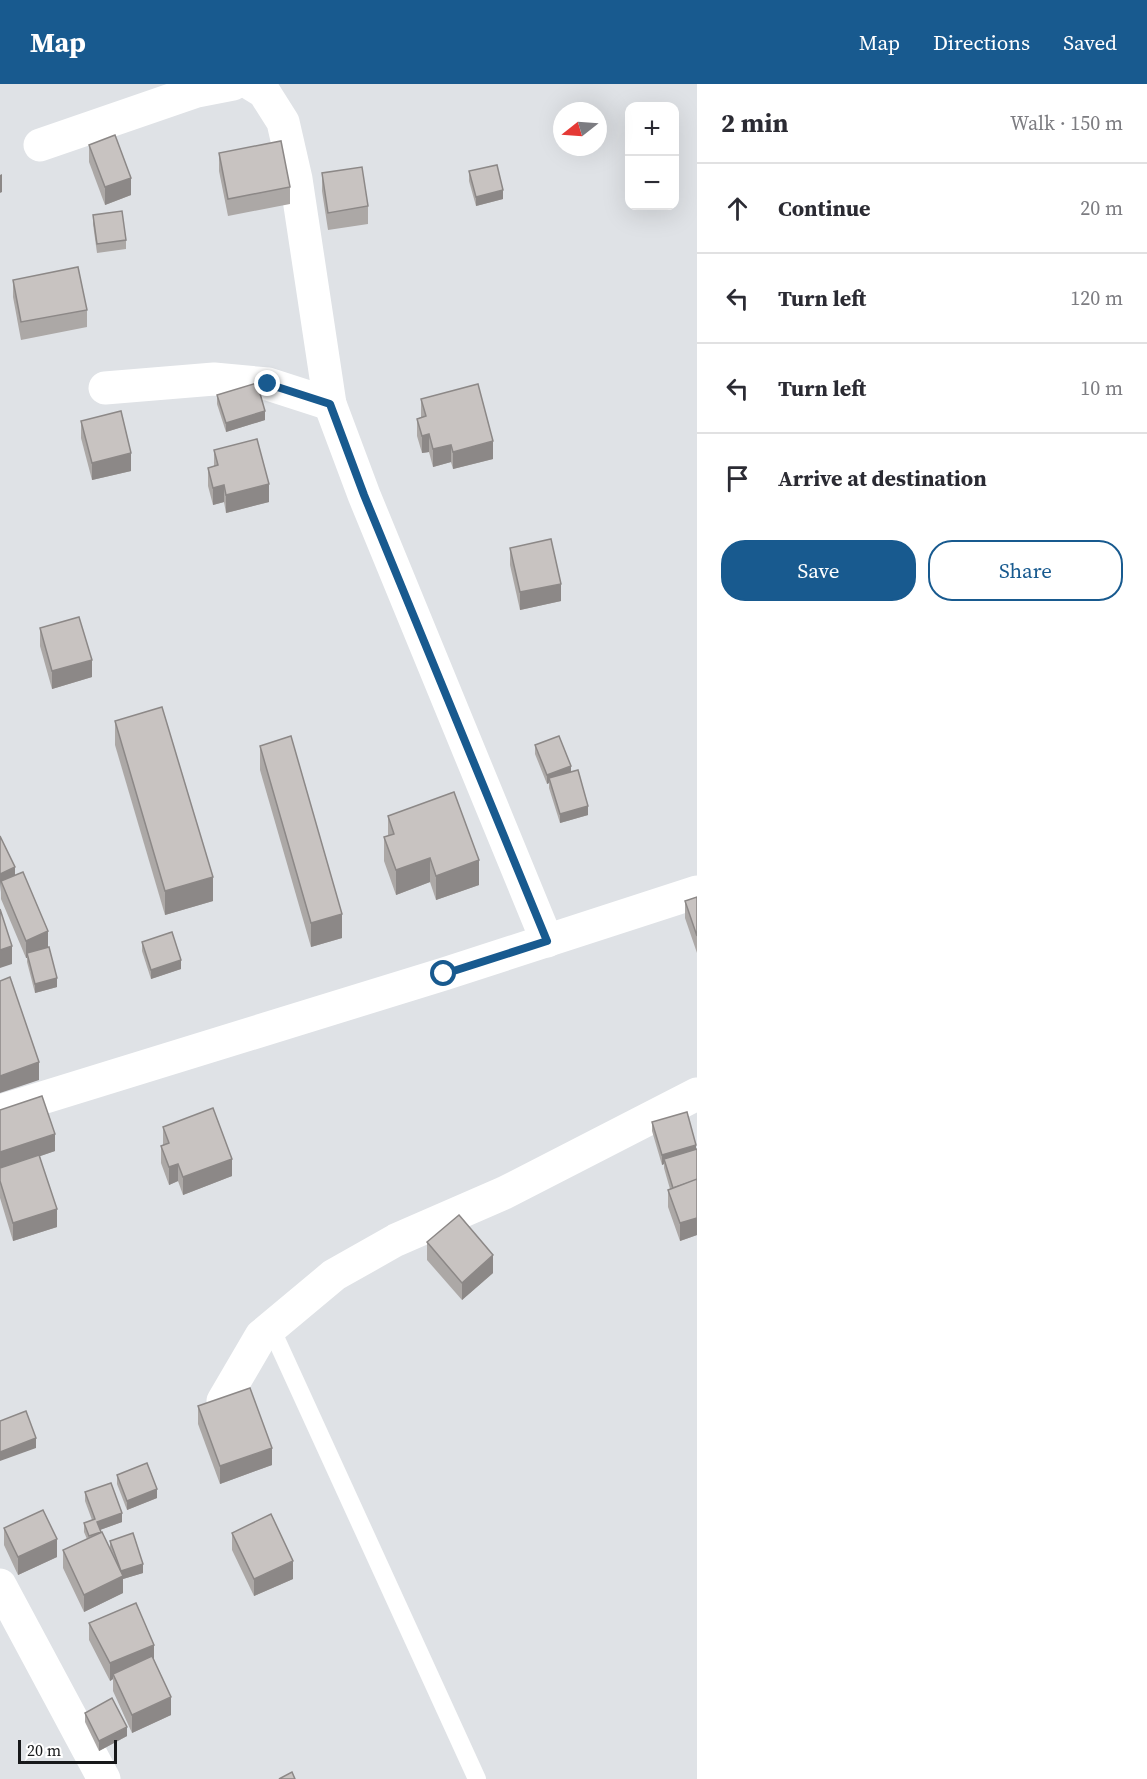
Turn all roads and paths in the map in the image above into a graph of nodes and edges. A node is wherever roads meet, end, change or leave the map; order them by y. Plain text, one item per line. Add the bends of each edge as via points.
1 (233, 84) edge
2 (251, 84) edge
3 (40, 145) dead end
4 (105, 388) dead end
5 (330, 404) junction
6 (697, 892) edge
7 (547, 941) junction
8 (697, 1094) edge
9 (0, 1111) edge
10 (271, 1328) junction
11 (223, 1401) edge
12 (0, 1585) edge
13 (104, 1779) edge
14 (477, 1779) edge

1 - 3 street via 197,92
2 - 5 street via 264,92 283,122 296,179
4 - 5 street via 214,379 268,384
5 - 7 street
6 - 7 street
7 - 9 street
8 - 10 street via 504,1193 396,1240 334,1275
10 - 11 street via 261,1336
10 - 14 lane
12 - 13 street

